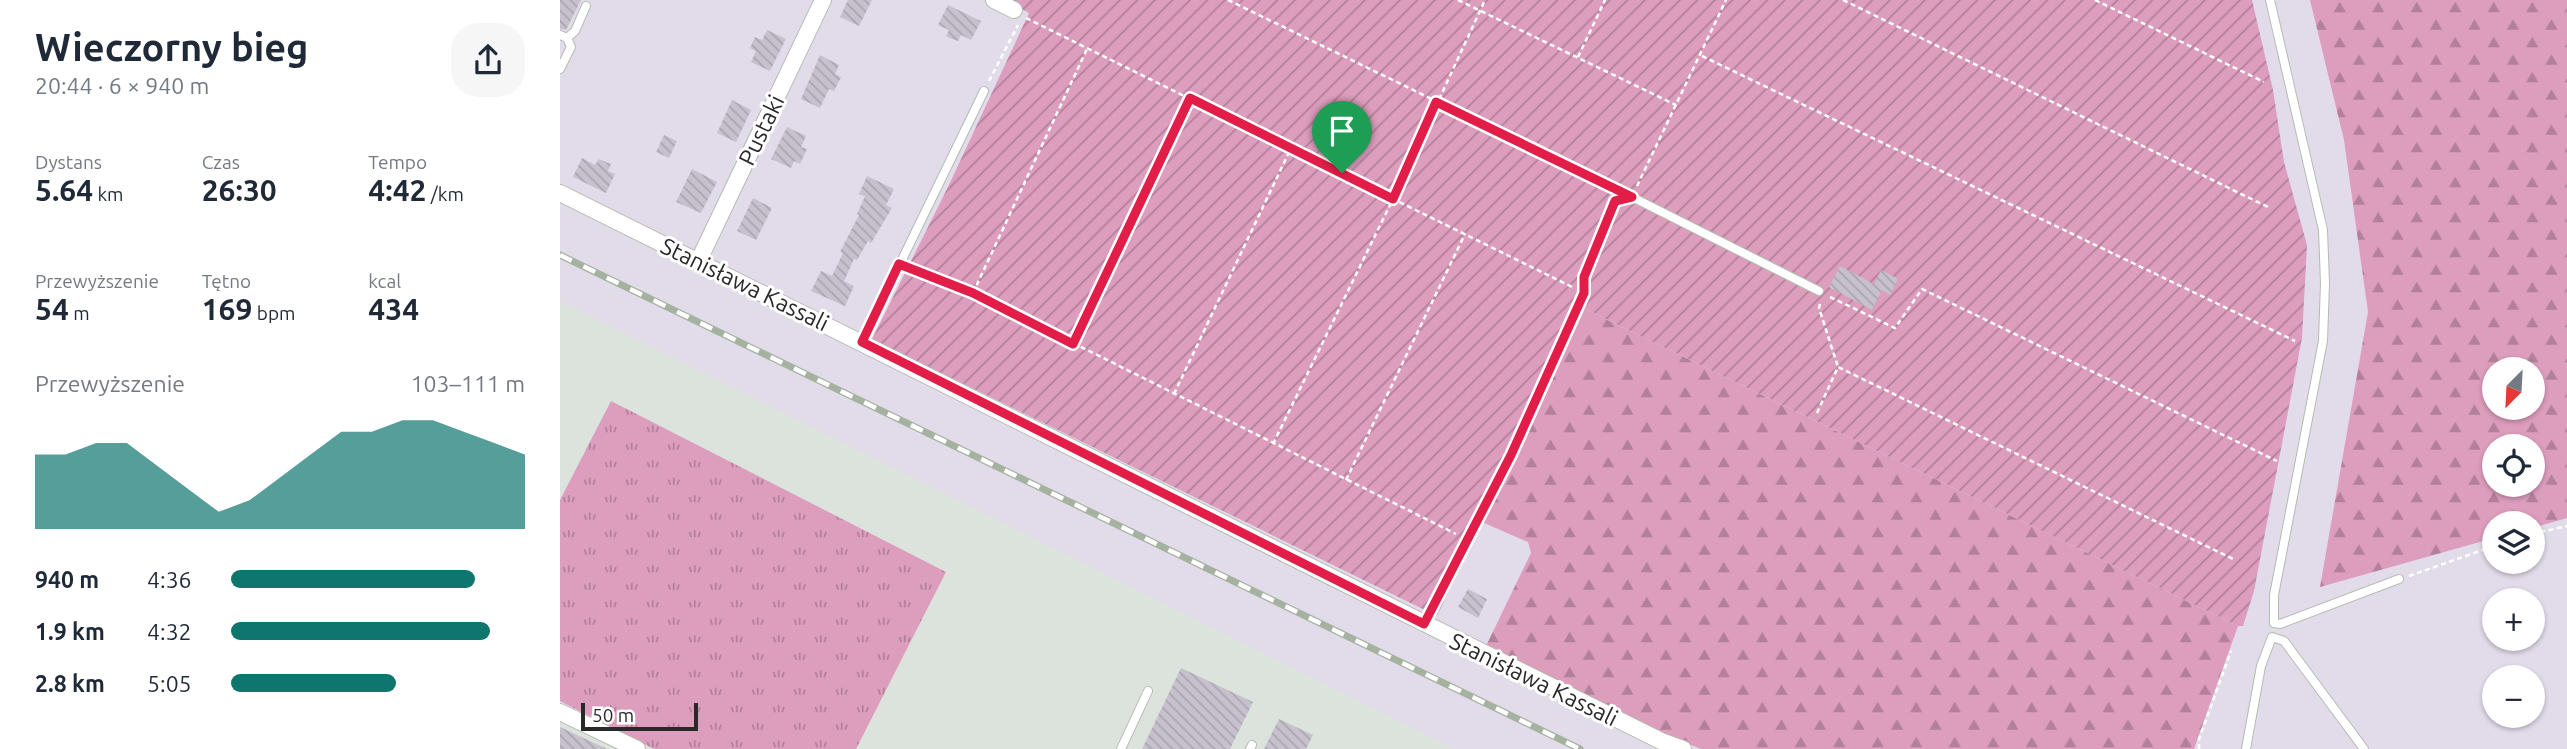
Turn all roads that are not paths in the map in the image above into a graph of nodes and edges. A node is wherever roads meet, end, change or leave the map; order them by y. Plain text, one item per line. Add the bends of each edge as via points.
1 (823, 0) edge
2 (994, 0) edge
3 (2270, 0) edge
4 (586, 6) dead end
5 (1014, 10) dead end
6 (563, 37) edge
7 (560, 69) edge
8 (984, 91) road end
9 (560, 193) edge
10 (699, 260) junction
11 (1821, 293) road end
12 (862, 342) junction
13 (2399, 579) road end
14 (2281, 620) junction
15 (1424, 624) junction
16 (2277, 641) junction
17 (1148, 691) dead end
18 (560, 712) edge
19 (637, 749) edge
20 (1121, 749) edge
21 (1683, 749) edge
22 (2246, 749) edge
23 (2364, 749) edge

1 - 10 street, Pustaki
2 - 5 street
3 - 14 lane via 2323,230 2325,283 2323,341 2274,596 2274,623
4 - 6 lane via 575,31
6 - 7 lane via 570,47
8 - 12 lane
9 - 10 street, Stanisława Kassali
10 - 12 street, Stanisława Kassali
11 - 15 lane via 1634,192 1615,201 1584,277 1584,293 1511,455
12 - 15 street, Stanisława Kassali
13 - 14 lane
14 - 16 lane
15 - 21 street, Stanisława Kassali
16 - 22 lane via 2272,637 2261,666
16 - 23 lane via 2284,641
17 - 20 lane
18 - 19 street

